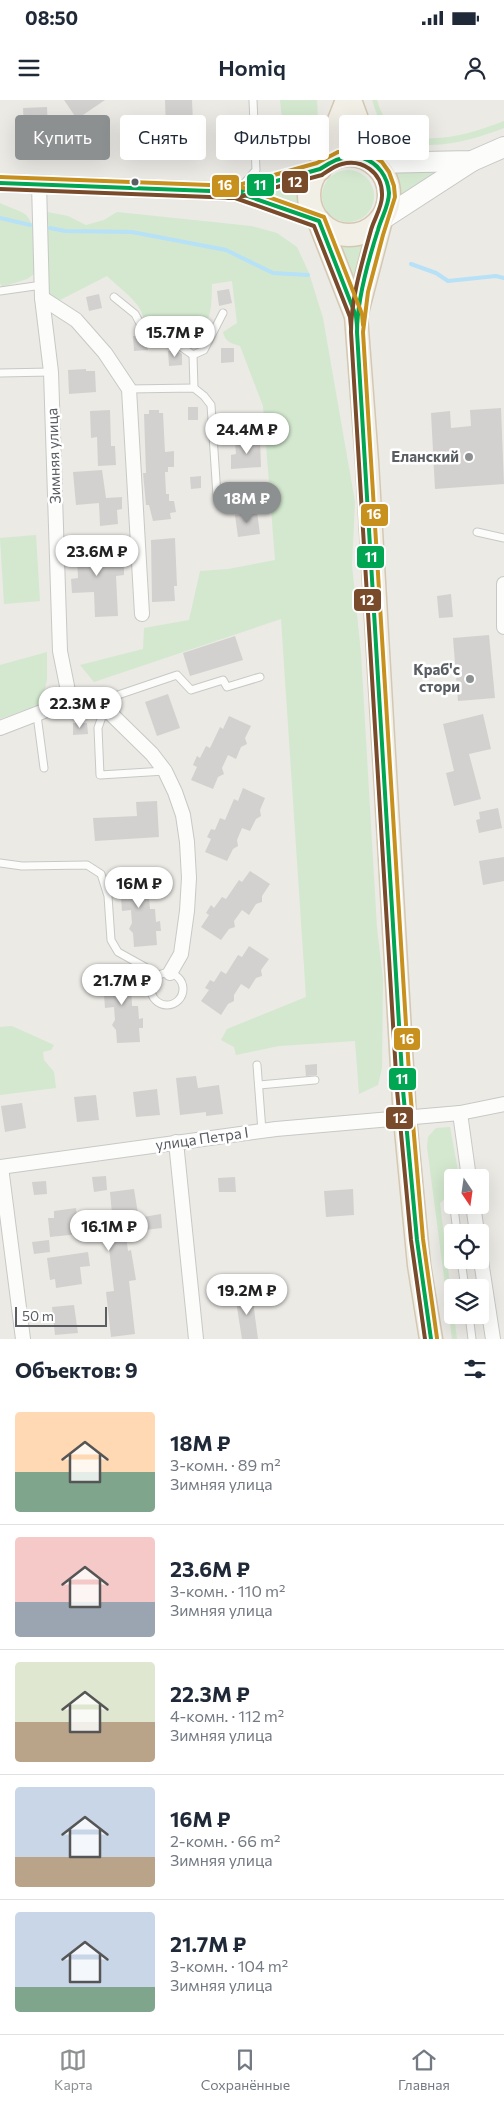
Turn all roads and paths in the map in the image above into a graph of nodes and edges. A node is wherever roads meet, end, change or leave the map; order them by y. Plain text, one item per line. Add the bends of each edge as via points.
1 (253, 100) edge
2 (348, 100) edge
3 (504, 147) edge
4 (472, 161) junction
5 (373, 163) junction
6 (320, 169) junction
7 (0, 183) edge
8 (39, 183) junction
9 (236, 192) junction
10 (381, 220) junction
11 (319, 221) junction
12 (0, 291) edge
13 (42, 292) junction
14 (114, 297) dead end
15 (223, 313) dead end
16 (356, 316) junction
17 (193, 355) junction
18 (51, 372) junction
19 (0, 374) edge
20 (194, 388) junction
21 (129, 389) junction
22 (217, 496) dead end
23 (477, 532) dead end
24 (504, 538) edge
25 (504, 584) edge
26 (142, 614) dead end
27 (504, 627) edge
28 (260, 677) dead end
29 (70, 701) junction
30 (105, 708) junction
31 (37, 715) junction
32 (0, 728) edge
33 (44, 768) dead end
34 (165, 771) junction
35 (0, 864) edge
36 (170, 974) junction
37 (156, 978) junction
38 (257, 1065) dead end
39 (315, 1080) dead end
40 (259, 1085) junction
41 (504, 1104) edge
42 (460, 1113) junction
43 (405, 1119) junction
44 (262, 1130) junction
45 (176, 1142) junction
46 (0, 1167) edge
47 (468, 1169) edge
48 (482, 1269) edge
49 (470, 1324) edge
50 (23, 1339) edge
51 (196, 1339) edge
52 (431, 1339) edge
53 (472, 1339) edge
54 (492, 1339) edge

1 - 9 lane via 256,170
2 - 5 main road
2 - 6 main road
3 - 4 main road
4 - 5 main road
4 - 10 main road
5 - 6 main road via 345,156 328,162
5 - 10 main road via 386,180 389,190 389,200
6 - 9 street
6 - 11 main road via 310,189 313,212
7 - 8 street
8 - 9 street
8 - 13 street, Зимняя улица
9 - 11 street
10 - 11 main road via 362,233 350,235 333,231
10 - 16 main road
11 - 16 main road
12 - 13 lane
13 - 18 street, Зимняя улица
13 - 21 street via 76,320 105,353
14 - 17 lane via 135,314 143,329
15 - 17 lane via 204,350
16 - 43 main road
17 - 20 lane
18 - 19 lane
18 - 29 street, Зимняя улица via 60,651
20 - 21 lane
20 - 22 lane via 210,405
21 - 26 street
23 - 24 lane
25 - 27 street
28 - 30 lane via 227,687 223,680 191,690 177,674 115,696
29 - 30 street
29 - 31 street
30 - 34 street
30 - 34 lane via 98,728 100,775
31 - 32 street
31 - 33 lane
34 - 36 street via 183,815 189,878 181,954
35 - 37 lane via 87,865 101,874 108,896 111,940 118,952 145,966
36 - 37 lane
36 - 37 lane via 179,978 183,987 182,997 173,1004 162,1005 154,998 151,988
38 - 40 lane
39 - 40 lane
40 - 44 lane
41 - 42 street, улица Петра I
42 - 43 street, улица Петра I
42 - 47 street
43 - 44 street, улица Петра I
43 - 52 main road via 419,1265
44 - 45 street, улица Петра I
45 - 46 street, улица Петра I
45 - 51 street
46 - 50 street
48 - 54 street
49 - 53 lane

